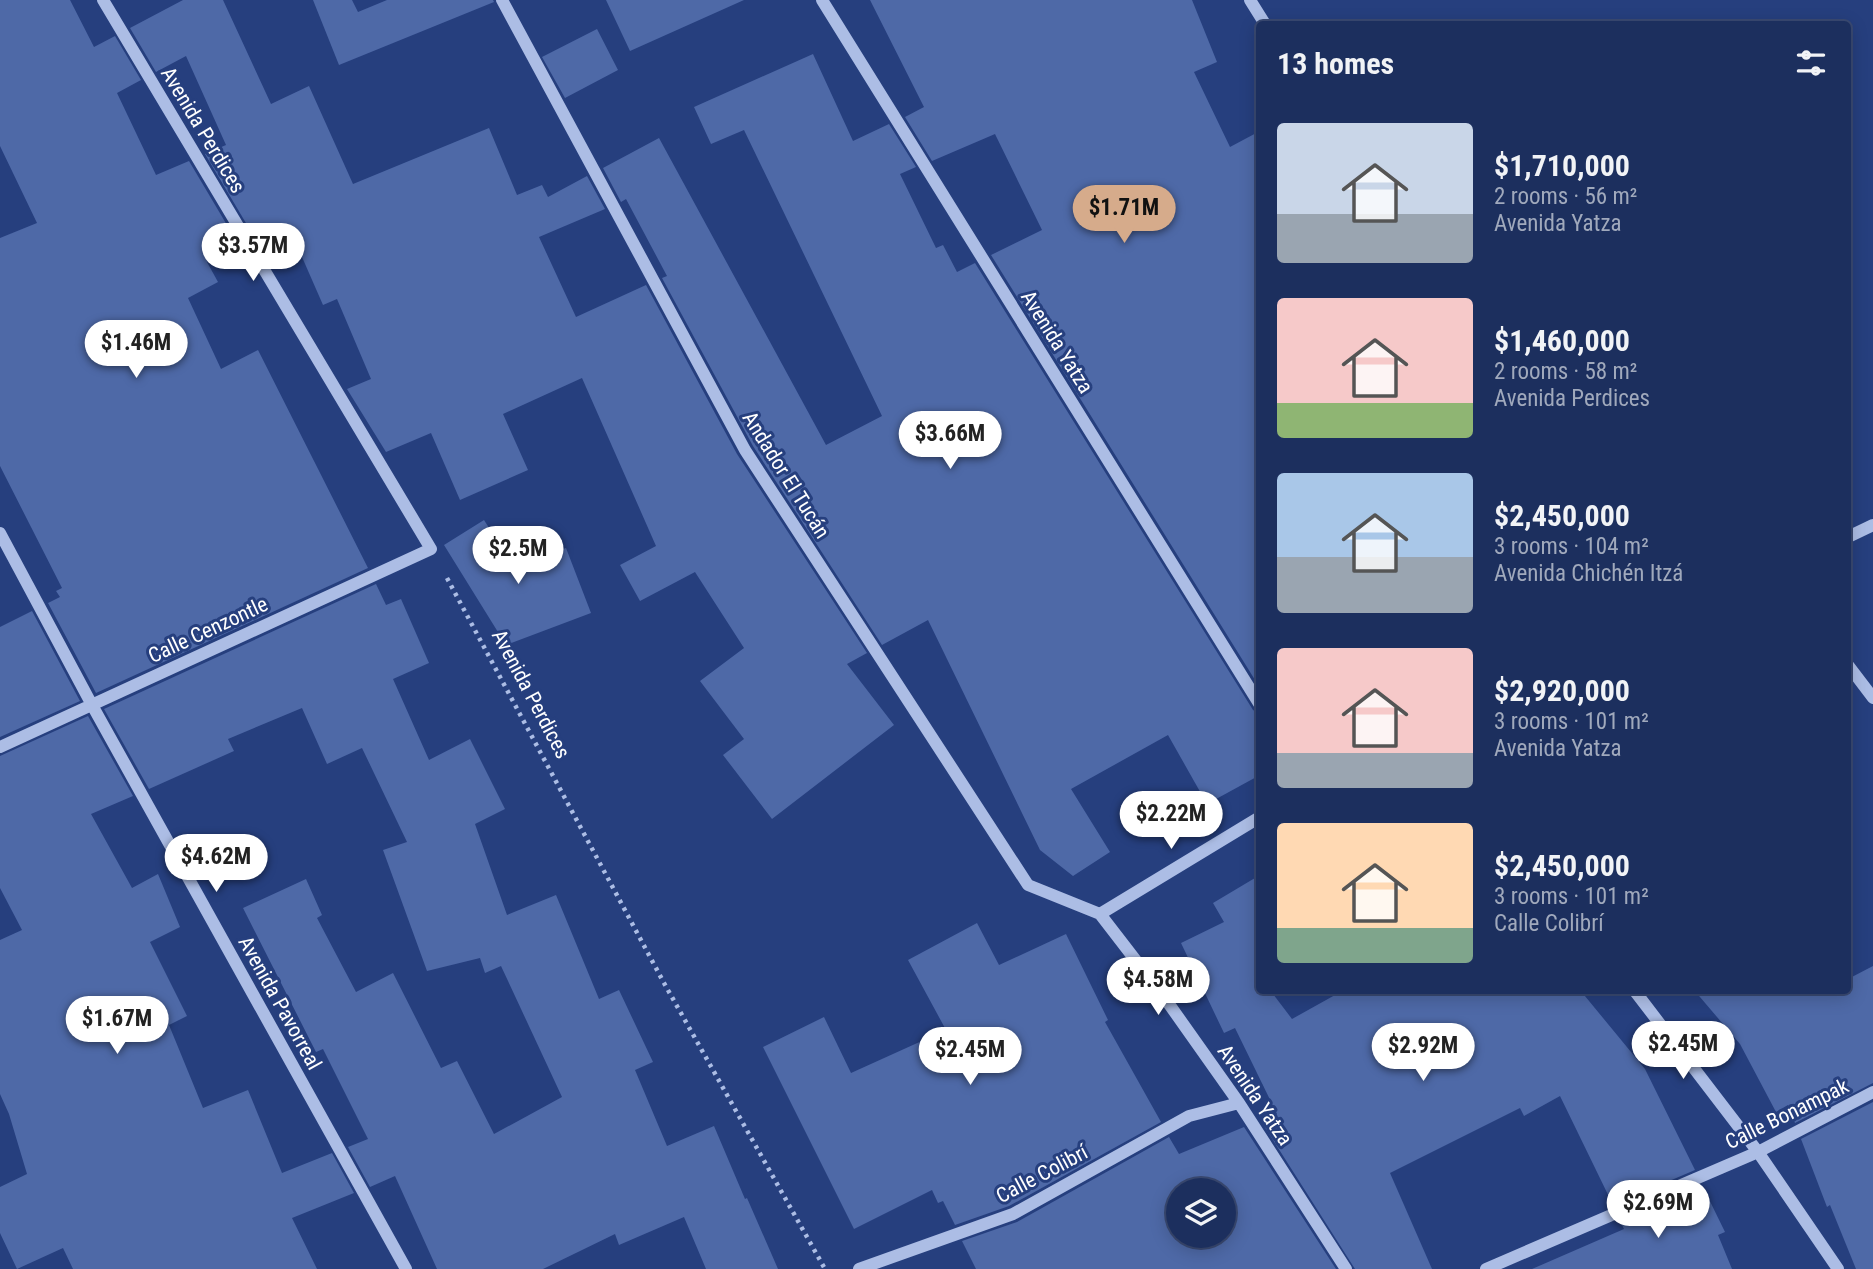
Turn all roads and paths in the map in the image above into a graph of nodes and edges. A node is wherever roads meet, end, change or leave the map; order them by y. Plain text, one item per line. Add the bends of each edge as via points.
1 (103, 0) edge
2 (502, 0) edge
3 (822, 0) edge
4 (1250, 0) edge
5 (1263, 21) edge
6 (1873, 525) edge
7 (0, 533) edge
8 (1851, 536) edge
9 (431, 549) junction
10 (1851, 669) edge
11 (1873, 698) edge
12 (1256, 699) edge
13 (92, 705) junction
14 (0, 747) edge
15 (1256, 819) edge
16 (1100, 914) junction
17 (1637, 994) edge
18 (1873, 1093) edge
19 (1239, 1103) junction
20 (1758, 1152) junction
21 (406, 1269) edge
22 (825, 1269) edge
23 (859, 1269) edge
24 (1346, 1269) edge
25 (1486, 1269) edge
26 (1838, 1269) edge

1 - 9 street, Avenida Perdices
2 - 16 street, Andador El Tucán via 745,450 1013,863 1028,885
3 - 12 street, Avenida Yatza
4 - 5 street
6 - 8 street
7 - 13 street, Avenida Pavorreal
9 - 13 street, Calle Cenzontle
9 - 22 path, Avenida Perdices via 664,983
10 - 11 street
13 - 14 street, Calle Cenzontle
13 - 21 street, Avenida Pavorreal
15 - 16 street
16 - 19 street, Avenida Yatza
17 - 20 street
18 - 20 street, Calle Bonampak
19 - 23 street, Calle Colibrí via 1189,1116 1013,1214
19 - 24 street, Avenida Yatza
20 - 25 street, Calle Bonampak
20 - 26 street

